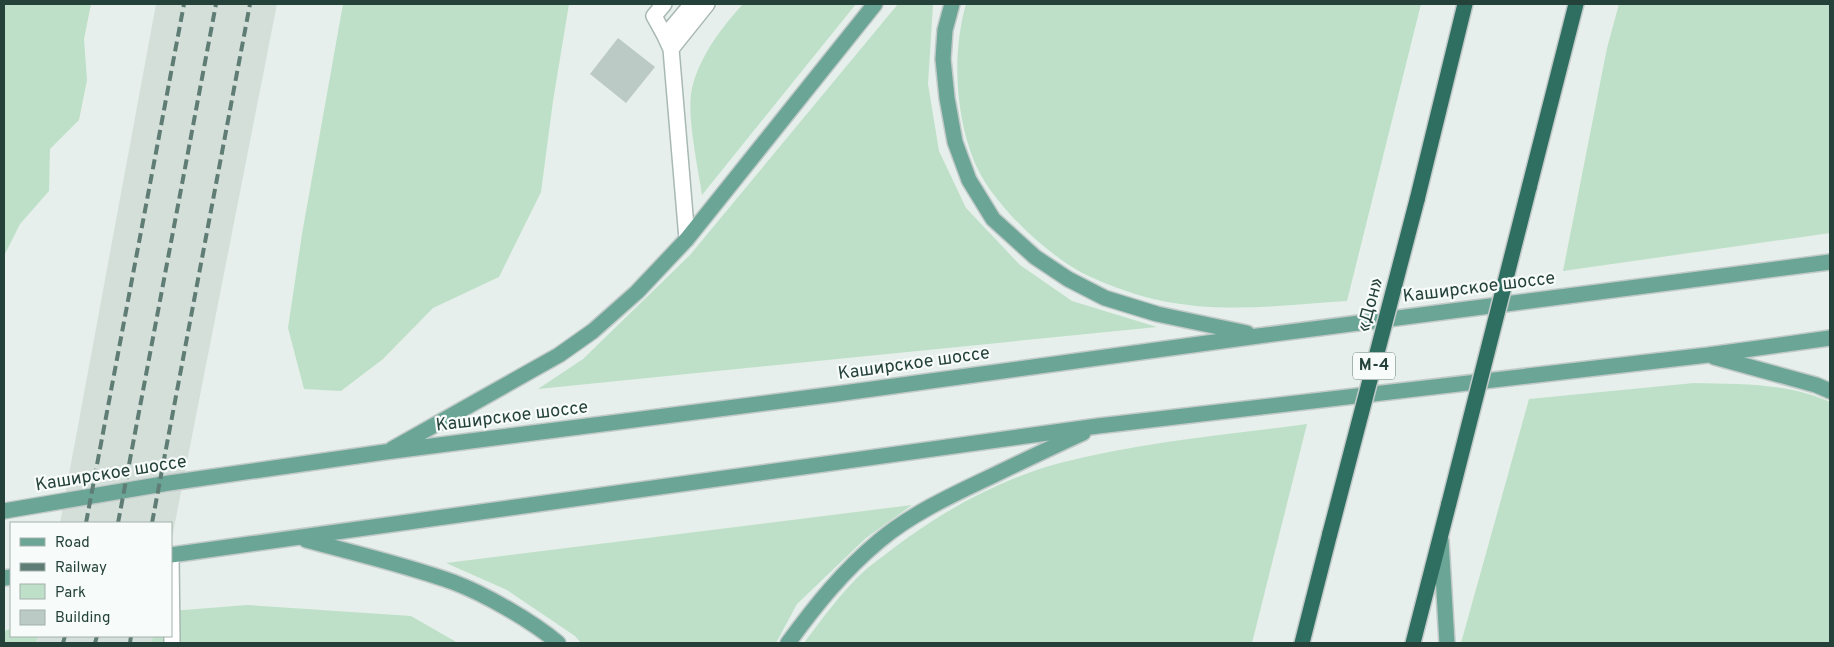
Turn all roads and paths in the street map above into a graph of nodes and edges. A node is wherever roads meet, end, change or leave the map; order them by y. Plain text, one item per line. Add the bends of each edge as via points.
1 (664, 4) edge
2 (692, 4) edge
3 (707, 4) edge
4 (875, 4) edge
5 (952, 4) edge
6 (1465, 4) edge
7 (1576, 4) edge
8 (650, 10) edge
9 (668, 43) junction
10 (687, 239) junction
11 (1830, 262) edge
12 (1258, 336) junction
13 (1830, 338) edge
14 (1708, 355) junction
15 (1830, 391) edge
16 (1098, 426) junction
17 (385, 452) junction
18 (4, 511) edge
19 (1441, 534) junction
20 (300, 538) junction
21 (172, 555) edge
22 (558, 643) edge
23 (788, 643) edge
24 (1302, 643) edge
25 (1413, 643) edge
26 (1447, 643) edge

1 - 8 lane
2 - 9 lane
3 - 9 lane
4 - 10 main road
5 - 12 main road via 945,30 943,59 955,142 969,180 993,219 1035,257 1105,298 1158,314
6 - 24 highway, «Дон» / М-4, bridge
7 - 19 highway, bridge
8 - 9 lane
9 - 10 lane
10 - 17 main road via 638,292 594,331 559,355
11 - 12 main road, Каширское шоссе
12 - 17 main road, Каширское шоссе
13 - 14 main road
14 - 15 main road
14 - 16 main road
16 - 20 main road
16 - 23 main road via 922,511 880,540 840,577
17 - 18 main road, Каширское шоссе
19 - 25 highway
19 - 26 main road
20 - 21 main road
20 - 22 main road via 453,583 501,606

